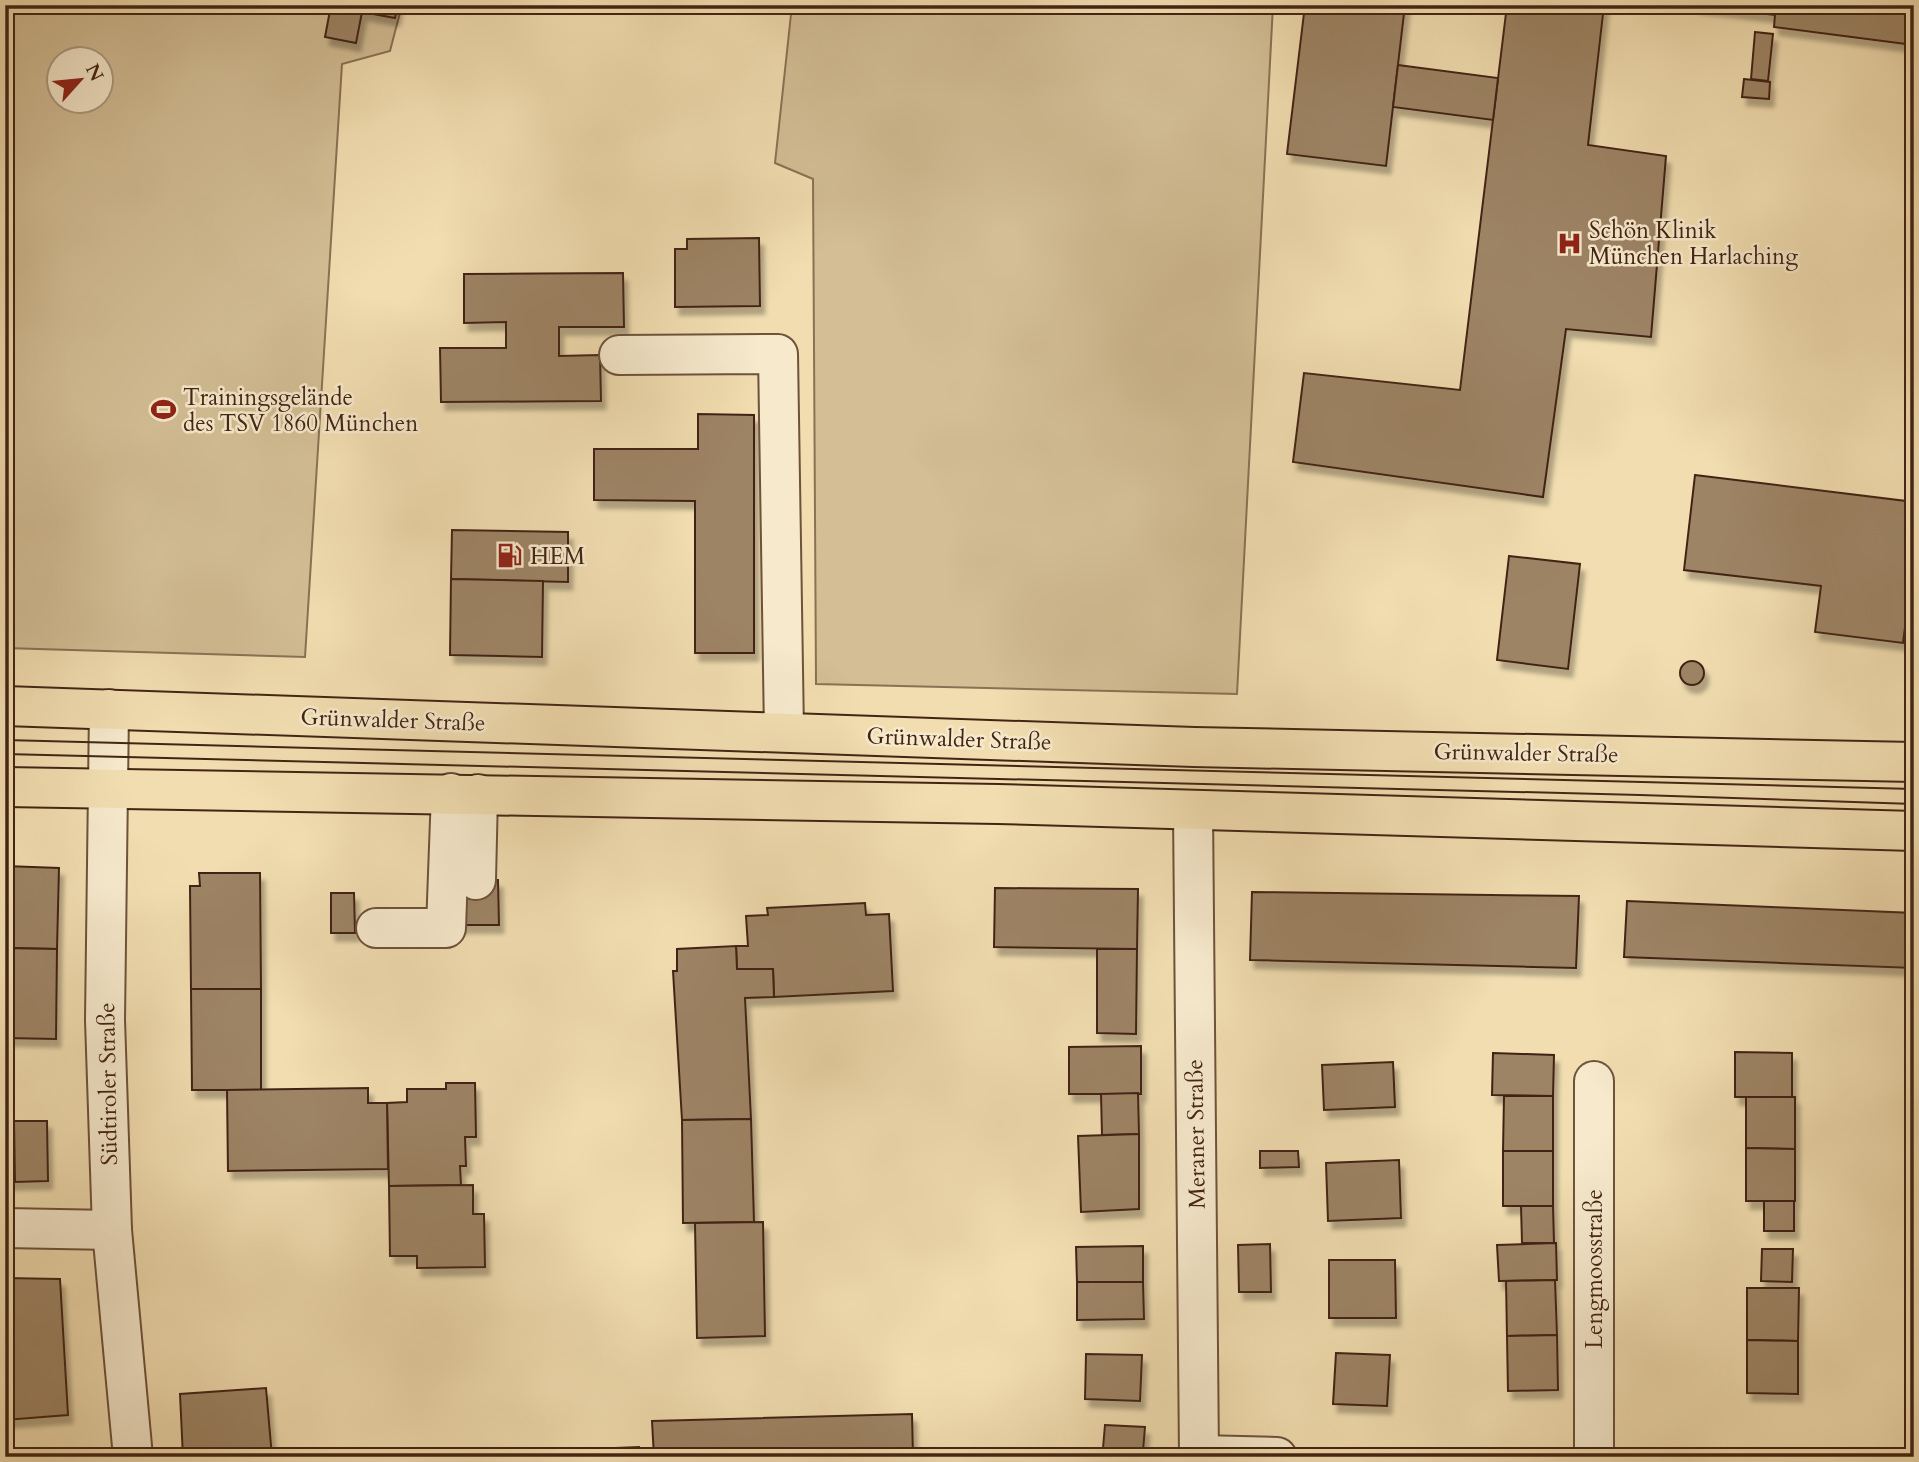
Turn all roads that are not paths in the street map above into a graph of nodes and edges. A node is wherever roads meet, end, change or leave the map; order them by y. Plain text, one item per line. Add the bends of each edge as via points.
1 (619, 355) dead end
2 (5, 706) edge
3 (109, 709) junction
4 (784, 732) junction
5 (1914, 762) edge
6 (5, 788) edge
7 (108, 789) junction
8 (465, 793) junction
9 (1194, 811) junction
10 (1914, 831) edge
11 (476, 880) dead end
12 (376, 928) dead end
13 (1594, 1081) dead end
14 (5, 1228) edge
15 (111, 1230) junction
16 (1200, 1456) edge
17 (133, 1457) edge
18 (1277, 1457) edge
19 (1594, 1457) edge

1 - 4 street via 778,354
2 - 3 main road, Grünwalder Straße
3 - 4 main road, Grünwalder Straße
3 - 7 street, Südtiroler Straße
4 - 5 main road, Grünwalder Straße via 1194,747
6 - 7 main road
7 - 8 main road
7 - 15 street, Südtiroler Straße via 105,1020
8 - 9 main road
8 - 11 street
8 - 12 street via 446,928
9 - 10 main road
9 - 16 street, Meraner Straße
13 - 19 street, Lengmoosstraße
14 - 15 street
15 - 17 street, Südtiroler Straße
16 - 18 street

